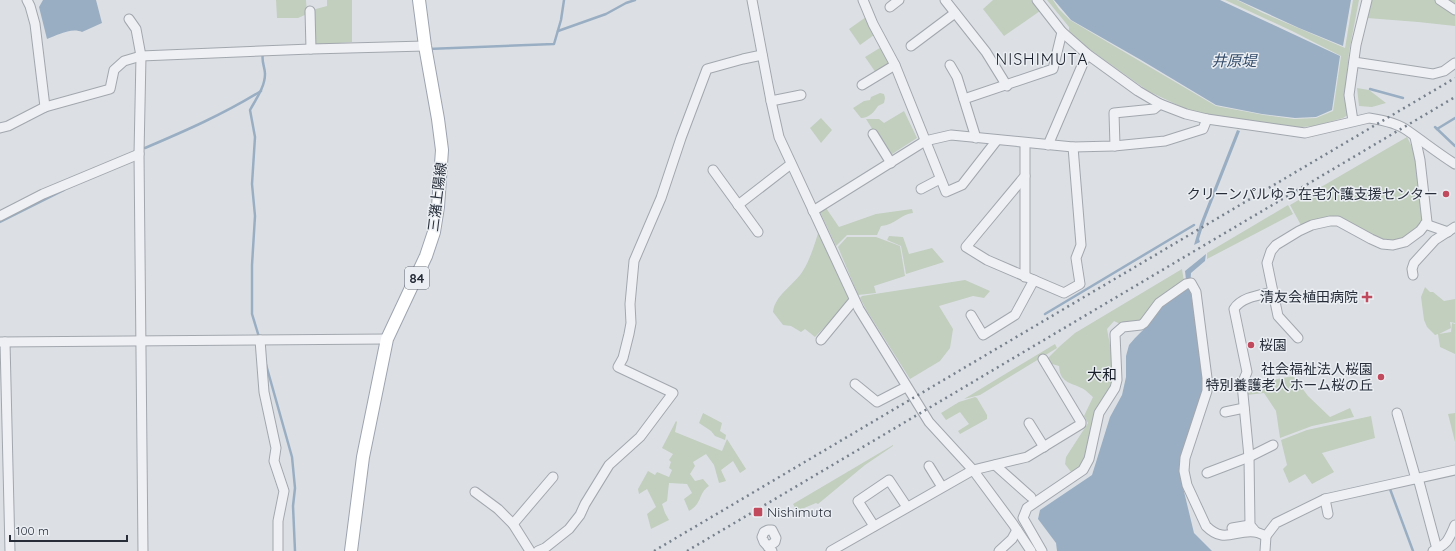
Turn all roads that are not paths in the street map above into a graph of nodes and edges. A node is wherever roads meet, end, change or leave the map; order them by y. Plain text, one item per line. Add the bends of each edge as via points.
1 (27, 0) edge
2 (419, 0) edge
3 (752, 0) edge
4 (862, 0) edge
5 (899, 0) edge
6 (946, 0) edge
7 (1037, 0) edge
8 (1367, 0) edge
9 (1440, 0) edge
10 (890, 6) dead end
11 (1455, 10) edge
12 (310, 11) dead end
13 (956, 13) junction
14 (129, 19) dead end
15 (1062, 32) junction
16 (425, 46) junction
17 (911, 46) dead end
18 (311, 49) junction
19 (1087, 54) junction
20 (762, 55) junction
21 (141, 56) junction
22 (1354, 62) junction
23 (1455, 63) edge
24 (895, 65) junction
25 (950, 65) dead end
26 (862, 85) dead end
27 (1007, 86) junction
28 (801, 95) dead end
29 (964, 99) junction
30 (770, 101) junction
31 (1160, 104) junction
32 (45, 107) junction
33 (1207, 119) junction
34 (1353, 121) junction
35 (0, 128) edge
36 (873, 134) dead end
37 (1415, 137) junction
38 (976, 138) junction
39 (997, 140) junction
40 (925, 141) junction
41 (1025, 143) junction
42 (1048, 145) junction
43 (1116, 146) junction
44 (1073, 147) junction
45 (1431, 149) junction
46 (139, 154) junction
47 (1419, 157) junction
48 (890, 163) junction
49 (791, 164) junction
50 (1455, 164) edge
51 (712, 170) dead end
52 (1025, 176) junction
53 (940, 179) junction
54 (921, 189) dead end
55 (738, 205) junction
56 (813, 211) junction
57 (0, 216) edge
58 (1425, 224) junction
59 (1452, 230) edge
60 (758, 232) dead end
61 (1413, 276) dead end
62 (1030, 278) junction
63 (1273, 292) junction
64 (854, 300) junction
65 (971, 315) dead end
66 (1298, 338) dead end
67 (260, 340) junction
68 (388, 340) junction
69 (821, 340) dead end
70 (141, 341) junction
71 (3, 342) edge
72 (1043, 359) dead end
73 (856, 384) dead end
74 (906, 387) junction
75 (1244, 408) junction
76 (1225, 412) dead end
77 (1398, 413) dead end
78 (1029, 423) dead end
79 (1273, 445) dead end
80 (1044, 447) junction
81 (1249, 457) junction
82 (995, 465) junction
83 (929, 466) dead end
84 (973, 470) junction
85 (1455, 470) edge
86 (1206, 473) dead end
87 (553, 477) dead end
88 (1417, 479) junction
89 (942, 487) junction
90 (475, 492) dead end
91 (1031, 497) dead end
92 (1326, 499) junction
93 (907, 507) junction
94 (1328, 514) dead end
95 (513, 524) junction
96 (1455, 525) edge
97 (874, 526) junction
98 (1232, 528) dead end
99 (1253, 528) junction
100 (1017, 530) junction
101 (1266, 536) junction
102 (1435, 550) edge
103 (10, 551) edge
104 (143, 551) edge
105 (278, 551) edge
106 (351, 551) edge
107 (530, 551) edge
108 (538, 551) edge
109 (831, 551) edge
110 (999, 551) edge
111 (1031, 551) edge
112 (1042, 551) edge
113 (1265, 551) edge

1 - 32 street via 35,24
2 - 16 main road, 三潴上陽線 / 84
3 - 20 street
4 - 24 street
5 - 10 street
6 - 13 street
7 - 15 street
8 - 22 street
9 - 11 street
12 - 18 street
13 - 17 street
13 - 27 street via 986,52
14 - 21 street via 136,29
15 - 19 street
15 - 27 street via 1053,70
16 - 18 street
16 - 68 main road, 三潴上陽線 / 84 via 442,150 438,207 434,232 426,256
18 - 21 street
19 - 31 street
19 - 42 street
20 - 30 street
20 - 108 street via 707,69 662,198 634,261 631,323 623,358 618,367 673,393 640,437 609,465 569,529
21 - 32 street via 124,61 114,70 110,89
21 - 46 street
22 - 23 street via 1433,74 1444,71
22 - 34 street via 1349,95
24 - 26 street
24 - 40 street
25 - 29 street
27 - 29 street
28 - 30 street
29 - 38 street
30 - 49 street via 779,137
31 - 33 street
31 - 43 street via 1154,109 1114,113
32 - 35 street
33 - 34 street via 1305,133
33 - 43 street via 1203,129 1165,141
34 - 37 street via 1369,118 1380,120 1403,128
36 - 48 street
37 - 45 street
37 - 47 street
38 - 39 street
38 - 40 street via 951,136
39 - 41 street
39 - 53 street via 962,184 946,192
40 - 48 street
40 - 53 street
41 - 42 street
41 - 52 street
42 - 44 street
43 - 44 street
44 - 62 street via 1081,245 1076,258 1080,284 1064,293
45 - 47 street
45 - 50 street
46 - 57 street via 43,194
46 - 70 street
47 - 58 street via 1427,222
48 - 56 street
49 - 55 street
49 - 56 street
51 - 55 street
52 - 62 street
52 - 62 street via 966,247 987,260
53 - 54 street
55 - 60 street
56 - 64 street
58 - 59 street
58 - 63 street via 1405,242 1393,245 1382,244 1338,221 1330,220 1312,225 1276,245 1271,251 1267,263
59 - 61 street via 1435,240 1414,263
62 - 65 street via 1018,318 983,335
63 - 66 street via 1278,316
63 - 75 street via 1249,298 1234,310 1247,372 1242,384
64 - 69 street
64 - 74 street
67 - 68 street
67 - 70 street
67 - 105 street via 264,392 276,448 274,461 284,491 278,521
68 - 106 main road, 三潴上陽線 / 84 via 363,457
70 - 71 street
70 - 104 street
71 - 103 street
72 - 80 street via 1081,422
73 - 74 street via 877,402
74 - 84 street via 929,422
75 - 76 street
75 - 81 street
77 - 88 street
78 - 80 street
79 - 81 street
80 - 82 street via 1027,457
81 - 86 street
81 - 99 street
82 - 84 street
82 - 91 street
83 - 89 street
84 - 89 street
84 - 100 street
85 - 88 street
87 - 95 street
88 - 92 street
88 - 102 street
89 - 93 street
90 - 95 street
92 - 94 street
92 - 101 street via 1276,523
93 - 97 street
93 - 97 street via 890,480 858,501
95 - 107 street
96 - 102 street via 1449,540
97 - 109 street
98 - 99 street
99 - 101 street
99 - 112 street via 1221,536 1209,530 1184,476 1185,458 1207,391 1196,292 1191,283 1179,288 1159,303 1144,323 1123,326 1115,334 1116,388 1099,413 1089,460 1083,470 1027,508 1023,518
100 - 110 street via 1012,539
100 - 111 street
101 - 113 street

